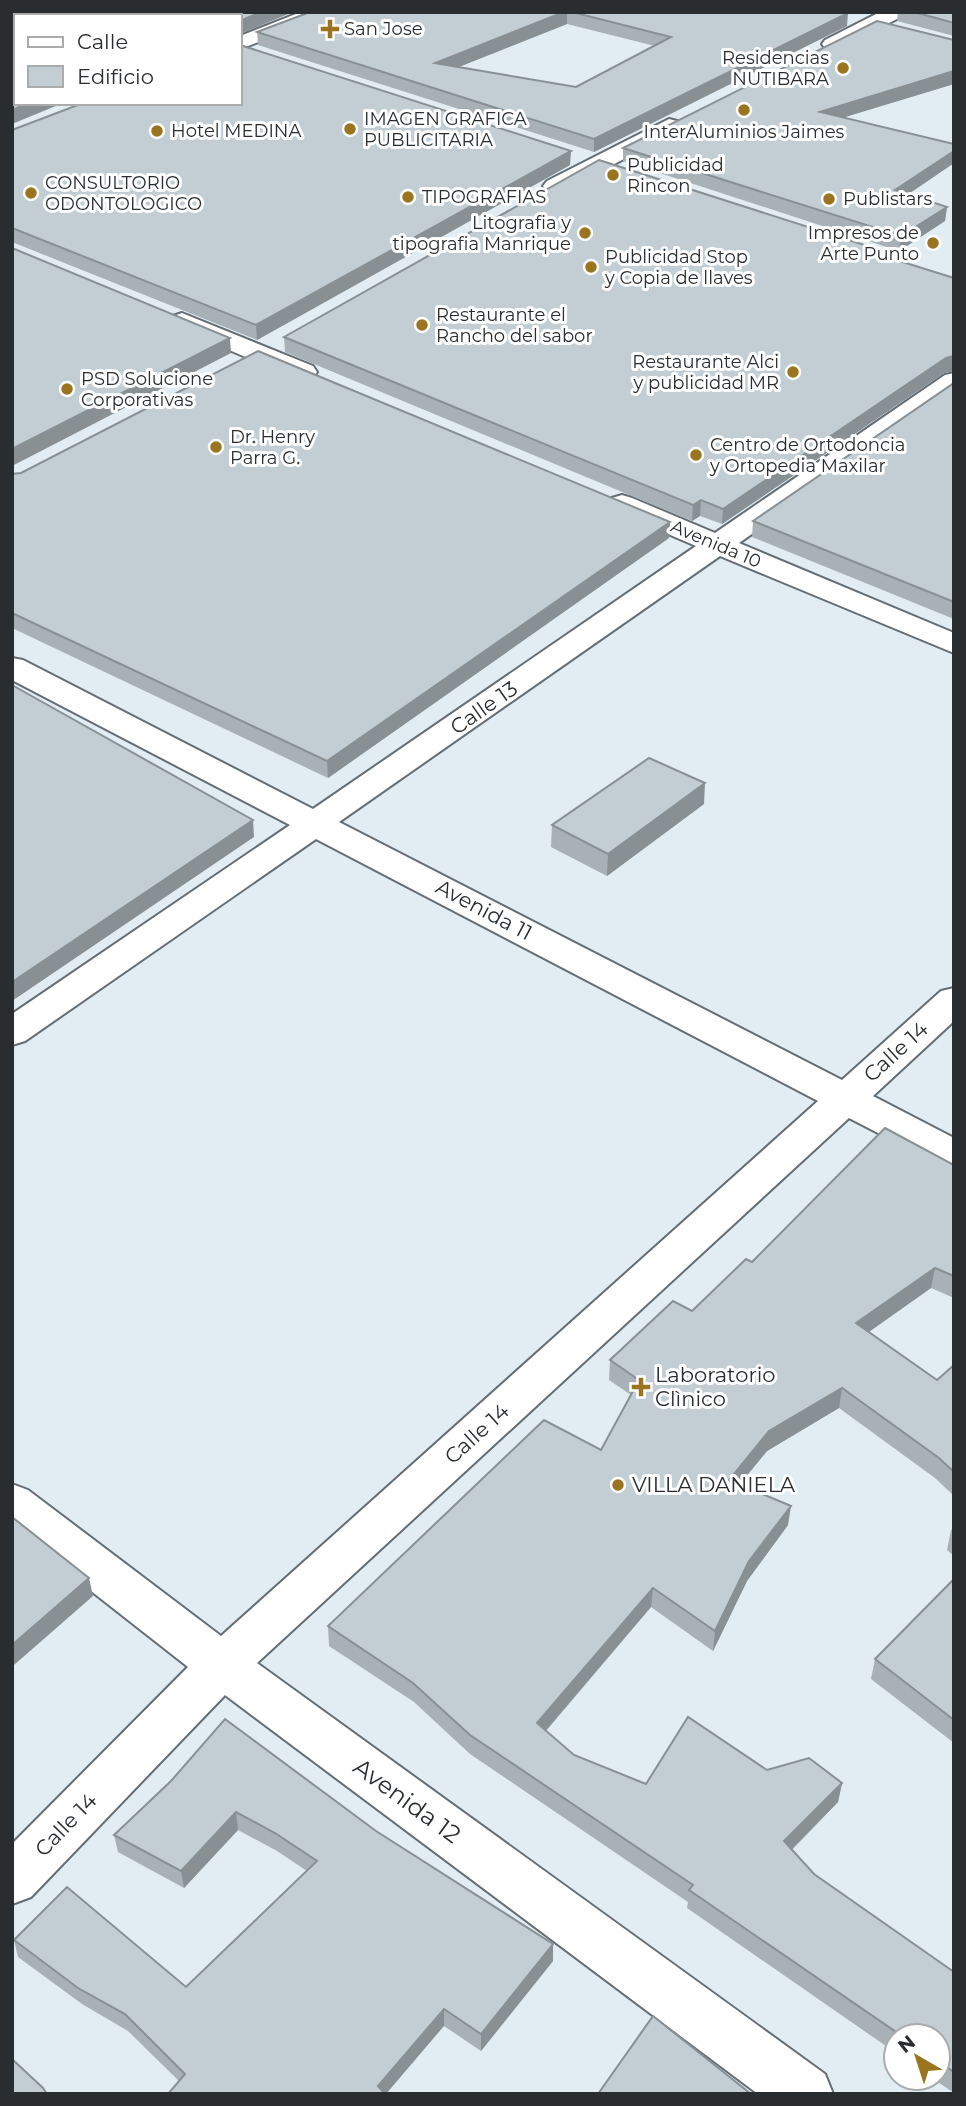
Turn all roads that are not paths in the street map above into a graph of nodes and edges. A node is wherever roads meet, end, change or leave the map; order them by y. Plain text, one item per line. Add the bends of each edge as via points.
1 (320, 12) edge
2 (841, 15) edge
3 (901, 23) edge
4 (872, 24) junction
5 (242, 45) edge
6 (242, 47) edge
7 (812, 54) edge
8 (266, 56) edge
9 (691, 115) edge
10 (568, 155) edge
11 (594, 164) junction
12 (621, 173) edge
13 (534, 198) edge
14 (159, 312) edge
15 (954, 381) edge
16 (334, 385) edge
17 (602, 496) edge
18 (717, 544) junction
19 (954, 644) edge
20 (12, 667) edge
21 (318, 824) junction
22 (954, 1000) edge
23 (12, 1032) edge
24 (846, 1099) junction
25 (954, 1155) edge
26 (12, 1503) edge
27 (222, 1665) junction
28 (12, 1880) edge
29 (805, 2094) edge

1 - 5 street
2 - 4 street
3 - 4 street
4 - 7 street
6 - 8 street
9 - 11 street
10 - 11 street
11 - 12 street
11 - 13 street
14 - 16 street
15 - 18 street, Calle 13
17 - 18 street, Avenida 10
18 - 19 street, Avenida 10
18 - 21 street, Calle 13
20 - 21 street, Avenida 11
21 - 23 street, Calle 13
21 - 24 street, Avenida 11
22 - 24 street, Calle 14
24 - 25 street, Avenida 11
24 - 27 street, Calle 14
26 - 27 street, Avenida 12
27 - 28 street, Calle 14
27 - 29 street, Avenida 12

